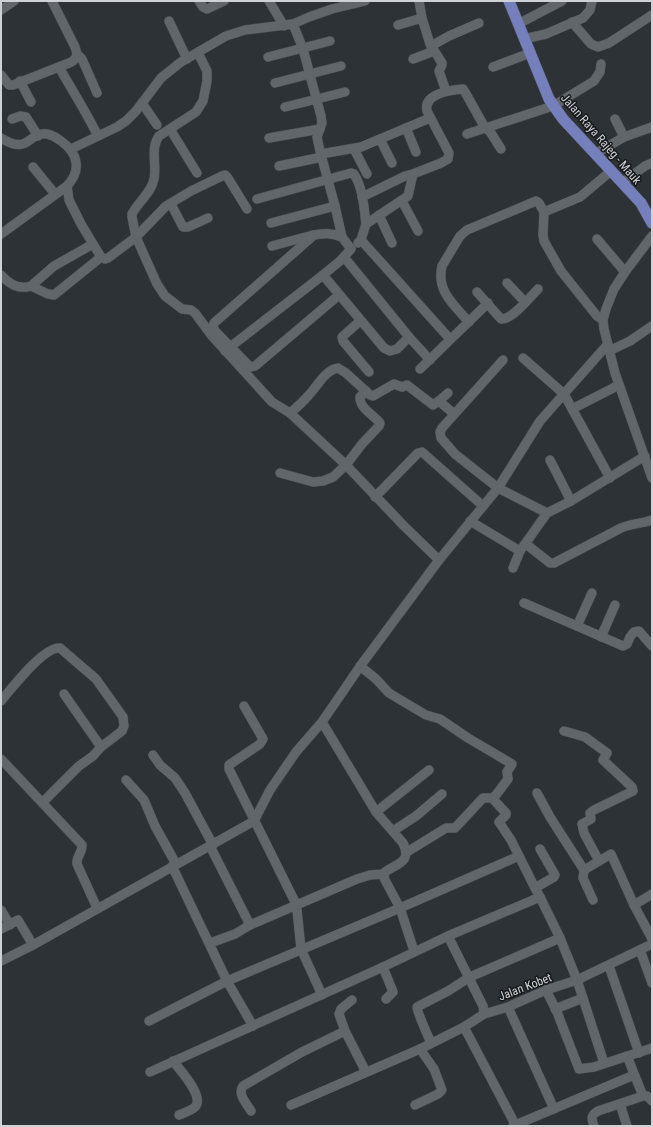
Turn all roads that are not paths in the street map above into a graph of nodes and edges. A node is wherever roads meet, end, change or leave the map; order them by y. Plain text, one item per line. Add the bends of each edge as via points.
1 (14, 1) edge
2 (52, 1) edge
3 (200, 1) edge
4 (224, 1) edge
5 (269, 1) edge
6 (365, 1) edge
7 (419, 1) edge
8 (509, 1) edge
9 (562, 1) edge
10 (592, 1) edge
11 (1, 10) edge
12 (652, 15) edge
13 (422, 18) junction
14 (169, 20) dead end
15 (572, 22) junction
16 (479, 23) dead end
17 (518, 24) junction
18 (289, 25) junction
19 (398, 25) dead end
20 (524, 39) junction
21 (330, 41) dead end
22 (433, 48) junction
23 (303, 49) junction
24 (198, 53) junction
25 (530, 53) junction
26 (77, 54) junction
27 (268, 57) dead end
28 (187, 59) junction
29 (413, 59) dead end
30 (602, 64) dead end
31 (341, 66) dead end
32 (59, 67) junction
33 (493, 67) dead end
34 (310, 74) junction
35 (1, 75) edge
36 (20, 81) junction
37 (274, 83) dead end
38 (446, 91) junction
39 (346, 92) dead end
40 (98, 93) dead end
41 (316, 99) junction
42 (31, 102) dead end
43 (142, 103) junction
44 (553, 106) junction
45 (285, 107) dead end
46 (430, 118) junction
47 (12, 119) dead end
48 (615, 119) dead end
49 (157, 125) dead end
50 (485, 127) junction
51 (652, 127) edge
52 (406, 128) junction
53 (170, 129) junction
54 (320, 129) junction
55 (467, 134) dead end
56 (38, 136) junction
57 (98, 136) junction
58 (624, 137) junction
59 (1, 138) edge
60 (269, 138) dead end
61 (380, 138) junction
62 (354, 148) junction
63 (71, 149) junction
64 (501, 149) dead end
65 (416, 152) dead end
66 (595, 154) junction
67 (321, 156) junction
68 (392, 163) dead end
69 (652, 163) edge
70 (279, 166) dead end
71 (33, 167) dead end
72 (611, 171) junction
73 (197, 173) dead end
74 (367, 174) dead end
75 (413, 174) junction
76 (328, 180) junction
77 (622, 183) junction
78 (67, 186) junction
79 (55, 194) junction
80 (362, 197) junction
81 (257, 199) dead end
82 (402, 201) junction
83 (171, 204) junction
84 (336, 206) junction
85 (247, 209) dead end
86 (544, 212) junction
87 (379, 215) junction
88 (208, 218) dead end
89 (270, 223) dead end
90 (652, 223) edge
91 (366, 224) junction
92 (418, 231) dead end
93 (1, 234) edge
94 (314, 235) junction
95 (136, 236) junction
96 (652, 236) edge
97 (342, 237) junction
98 (362, 240) junction
99 (597, 240) dead end
100 (392, 243) dead end
101 (93, 244) junction
102 (272, 246) dead end
103 (351, 249) junction
104 (101, 257) junction
105 (344, 257) junction
106 (625, 272) junction
107 (1, 275) edge
108 (323, 275) junction
109 (507, 283) dead end
110 (31, 286) junction
111 (538, 289) dead end
112 (477, 292) dead end
113 (339, 295) junction
114 (525, 302) junction
115 (488, 303) junction
116 (603, 320) junction
117 (360, 321) junction
118 (469, 322) junction
119 (652, 326) edge
120 (409, 337) junction
121 (450, 340) junction
122 (608, 347) junction
123 (228, 348) junction
124 (523, 358) dead end
125 (430, 360) junction
126 (503, 360) dead end
127 (420, 370) dead end
128 (369, 372) dead end
129 (619, 385) junction
130 (366, 391) junction
131 (448, 392) dead end
132 (564, 394) junction
133 (439, 401) junction
134 (572, 409) junction
135 (290, 414) junction
136 (454, 414) junction
137 (550, 460) dead end
138 (648, 461) edge
139 (346, 465) junction
140 (280, 473) dead end
141 (610, 478) junction
142 (652, 478) edge
143 (498, 488) junction
144 (375, 497) junction
145 (570, 501) junction
146 (483, 506) junction
147 (547, 513) junction
148 (652, 520) edge
149 (470, 521) junction
150 (526, 544) junction
151 (520, 552) junction
152 (438, 560) junction
153 (513, 568) dead end
154 (592, 592) dead end
155 (524, 603) dead end
156 (615, 605) dead end
157 (577, 626) junction
158 (601, 637) junction
159 (652, 646) edge
160 (360, 666) junction
161 (64, 694) dead end
162 (1, 701) edge
163 (244, 706) dead end
164 (322, 722) junction
165 (564, 731) dead end
166 (101, 747) junction
167 (153, 755) dead end
168 (1, 759) edge
169 (428, 770) dead end
170 (126, 780) dead end
171 (538, 793) dead end
172 (442, 794) dead end
173 (492, 798) junction
174 (43, 802) junction
175 (376, 812) junction
176 (254, 821) junction
177 (393, 831) junction
178 (212, 845) junction
179 (540, 850) dead end
180 (407, 852) junction
181 (520, 856) junction
182 (599, 861) junction
183 (174, 865) junction
184 (584, 870) junction
185 (384, 874) junction
186 (535, 888) junction
187 (652, 894) edge
188 (540, 897) junction
189 (593, 900) dead end
190 (296, 906) junction
191 (634, 906) junction
192 (97, 908) junction
193 (400, 908) junction
194 (1, 910) edge
195 (10, 924) junction
196 (250, 925) junction
197 (1, 929) edge
198 (448, 936) junction
199 (560, 938) junction
200 (652, 939) edge
201 (210, 944) junction
202 (652, 944) edge
203 (33, 945) junction
204 (302, 949) junction
205 (640, 950) junction
206 (414, 952) junction
207 (1, 960) edge
208 (609, 966) junction
209 (383, 967) junction
210 (470, 977) junction
211 (577, 980) junction
212 (227, 981) junction
213 (652, 983) edge
214 (546, 990) junction
215 (322, 995) junction
216 (583, 998) junction
217 (386, 999) dead end
218 (352, 1000) dead end
219 (508, 1007) junction
220 (555, 1009) junction
221 (484, 1014) junction
222 (149, 1021) dead end
223 (253, 1026) junction
224 (464, 1027) junction
225 (345, 1031) junction
226 (431, 1043) junction
227 (652, 1048) edge
228 (420, 1049) junction
229 (639, 1053) junction
230 (627, 1056) junction
231 (173, 1061) junction
232 (604, 1063) junction
233 (150, 1072) dead end
234 (366, 1072) junction
235 (634, 1075) junction
236 (643, 1096) junction
237 (652, 1101) edge
238 (620, 1104) junction
239 (291, 1105) dead end
240 (415, 1105) dead end
241 (554, 1109) junction
242 (251, 1111) dead end
243 (179, 1115) dead end
244 (515, 1126) edge
245 (594, 1126) edge
246 (627, 1126) edge

1 - 11 street
2 - 26 street
3 - 4 street via 207,9
5 - 18 street
6 - 18 street
7 - 13 street
8 - 17 main road, Jalan Raya Rajeg - Mauk
9 - 17 street
10 - 15 street via 587,15
12 - 15 street via 609,43 598,47 591,44
13 - 19 street
13 - 22 street
14 - 28 street
15 - 20 street via 546,34
16 - 22 street via 449,36
17 - 20 main road, Jalan Raya Rajeg - Mauk
18 - 23 street
18 - 24 street via 237,32
20 - 25 main road, Jalan Raya Rajeg - Mauk
21 - 23 street
22 - 29 street
22 - 38 street via 442,63 439,71
23 - 27 street
23 - 34 street
24 - 28 street
24 - 53 street via 207,71 204,101 196,112
25 - 33 street
25 - 44 main road, Jalan Raya Rajeg - Mauk
26 - 32 street via 72,62
26 - 40 street via 82,58
28 - 43 street via 161,78
30 - 44 street via 594,80
31 - 34 street
32 - 36 street
32 - 57 street
34 - 37 street
34 - 41 street
35 - 36 street via 9,85
36 - 42 street
38 - 46 street via 429,99 426,106
38 - 50 street via 463,89
39 - 41 street
41 - 45 street
41 - 54 street via 322,123
43 - 49 street
43 - 57 street via 126,121
44 - 50 street
44 - 66 main road, Jalan Raya Rajeg - Mauk
46 - 52 street
46 - 75 street via 449,153 448,158
47 - 56 street via 26,117
48 - 58 street
50 - 55 street
50 - 64 street
51 - 58 street
52 - 61 street
52 - 65 street
53 - 73 street
53 - 95 street via 156,141 154,181 132,214
54 - 60 street
54 - 67 street via 317,137
56 - 59 street via 19,145 8,143
56 - 63 street via 52,136
57 - 63 street
58 - 66 street
61 - 62 street
61 - 68 street
62 - 67 street
62 - 74 street
63 - 78 street via 77,168
66 - 72 main road, Jalan Raya Rajeg - Mauk
67 - 70 street
67 - 76 street
69 - 77 street
71 - 79 street
72 - 77 main road, Jalan Raya Rajeg - Mauk
72 - 86 street via 580,197
75 - 80 street
75 - 82 street via 409,195
76 - 80 street via 354,174
76 - 81 street
76 - 84 street
77 - 90 main road, Jalan Raya Rajeg - Mauk via 641,203
78 - 79 street
78 - 101 street via 69,200
79 - 93 street
80 - 91 street
82 - 87 street
82 - 92 street
83 - 85 street via 191,191 226,175
83 - 88 street via 183,227
83 - 95 street
84 - 89 street
84 - 97 street
86 - 116 street via 544,241 561,271
86 - 118 street via 536,201 475,226 460,236 440,271 446,296
87 - 91 street
87 - 100 street
91 - 98 street
94 - 97 street via 329,233
94 - 102 street
94 - 123 street via 214,323 215,331
95 - 104 street via 108,258
95 - 123 street via 165,296 182,309 195,313 212,336
96 - 106 street
97 - 103 street
98 - 103 street
98 - 121 street
99 - 106 street
101 - 104 street
101 - 110 street via 54,266
103 - 105 street
104 - 110 street via 54,295
105 - 108 street
105 - 120 street
106 - 116 street via 610,296
107 - 110 street via 16,286
108 - 113 street
108 - 123 street
109 - 114 street
111 - 114 street
112 - 115 street
113 - 117 street
113 - 123 street via 255,366 250,367
114 - 115 street via 504,320
115 - 118 street
116 - 122 street
117 - 120 street via 384,348 390,351 397,349
117 - 128 street via 342,337
118 - 121 street
119 - 122 street via 630,341
120 - 125 street
121 - 125 street
122 - 129 street
122 - 132 street
123 - 135 street via 272,402
124 - 132 street
125 - 127 street
126 - 136 street
129 - 134 street
129 - 138 street
130 - 133 street via 373,396 394,384 402,387 407,385 431,405
130 - 135 street via 338,368 333,369
130 - 139 street via 360,397 360,401 380,423
131 - 133 street
132 - 134 street
132 - 143 street via 540,421
133 - 136 street
134 - 141 street
135 - 139 street
136 - 143 street via 442,428 441,438 455,454
137 - 145 street
138 - 141 street
138 - 142 street
139 - 140 street via 333,477 323,481 313,482
139 - 144 street
141 - 145 street
143 - 146 street
143 - 147 street
144 - 146 street via 418,453 422,452
144 - 152 street
145 - 147 street
146 - 149 street
147 - 150 street
148 - 150 street via 621,528 562,559 553,555 542,556
149 - 151 street
149 - 152 street
150 - 151 street
151 - 153 street
152 - 160 street
154 - 157 street
155 - 157 street
156 - 158 street
157 - 158 street
158 - 159 street via 623,646 634,632 639,631
160 - 164 street
160 - 173 street via 399,700 426,715 440,719 512,764 507,772 508,779
161 - 166 street
162 - 166 street via 33,665 49,651 60,648 96,679 123,717 122,731
163 - 176 street via 263,739 260,744 229,765 229,769
164 - 175 street
164 - 176 street via 296,752 270,790
165 - 182 street via 585,737 607,753 603,760 632,787 633,791 594,810 590,813 591,819 582,824
166 - 174 street
167 - 178 street via 185,792
168 - 174 street
169 - 175 street
170 - 183 street via 144,800
171 - 184 street via 550,817
172 - 177 street
173 - 180 street via 482,798 455,828 446,828
173 - 181 street via 506,814 497,825 511,840
174 - 192 street via 82,845 77,864
175 - 177 street
176 - 178 street
176 - 190 street
177 - 180 street
178 - 183 street
178 - 196 street
179 - 186 street via 555,874
180 - 185 street via 403,862
181 - 186 street
181 - 193 street
182 - 184 street
182 - 191 street via 611,854
183 - 192 street
183 - 201 street
184 - 189 street via 584,879
185 - 190 street via 361,877
185 - 193 street via 386,883
186 - 188 street
187 - 191 street
188 - 198 street
188 - 199 street
190 - 196 street
190 - 204 street
191 - 200 street
192 - 203 street
193 - 204 street
193 - 206 street
194 - 195 street
195 - 197 street
195 - 203 street via 18,920
196 - 201 street
198 - 206 street
198 - 210 street
199 - 210 street
199 - 211 street
201 - 212 street
202 - 205 street, Jalan Kobet
203 - 207 street
204 - 212 street
204 - 215 street
205 - 208 street, Jalan Kobet
205 - 213 street
206 - 209 street
208 - 211 street, Jalan Kobet
208 - 229 street
209 - 215 street
209 - 217 street via 393,992
210 - 221 street
210 - 226 street via 417,1007
211 - 214 street, Jalan Kobet
211 - 216 street
212 - 222 street
212 - 223 street
214 - 219 street, Jalan Kobet
214 - 220 street
215 - 223 street
216 - 220 street
216 - 232 street
218 - 225 street via 339,1014
219 - 221 street, Jalan Kobet
219 - 241 street
220 - 232 street via 579,1069
221 - 224 street, Jalan Kobet
223 - 231 street
224 - 226 street, Jalan Kobet
224 - 244 street
225 - 234 street
225 - 242 street via 243,1086 241,1093
226 - 228 street, Jalan Kobet
227 - 229 street
228 - 234 street, Jalan Kobet
228 - 240 street via 434,1069 442,1090
229 - 230 street
230 - 232 street
230 - 235 street
231 - 233 street
231 - 243 street via 192,1085 198,1103
234 - 239 street, Jalan Kobet
235 - 236 street
235 - 241 street
236 - 237 street
236 - 238 street
238 - 245 street via 593,1114
238 - 246 street
241 - 244 street

